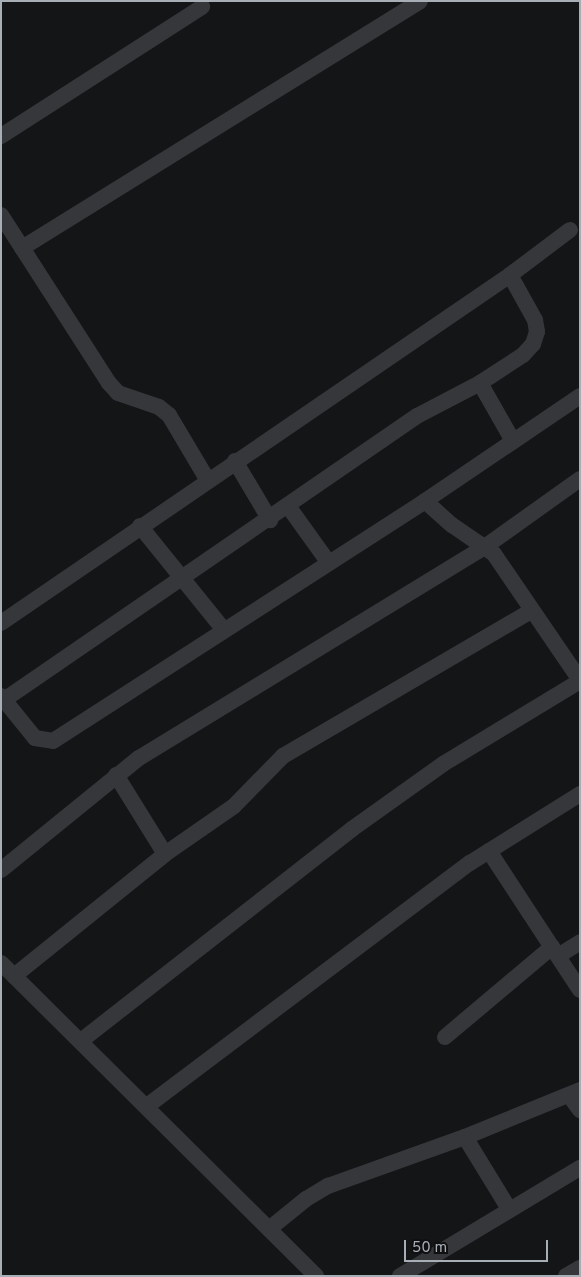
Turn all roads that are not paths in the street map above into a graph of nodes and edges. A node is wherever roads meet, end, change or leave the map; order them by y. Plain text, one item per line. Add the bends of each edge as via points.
1 (420, 1) edge
2 (202, 7) dead end
3 (1, 136) edge
4 (1, 215) edge
5 (570, 230) dead end
6 (22, 248) junction
7 (510, 275) junction
8 (480, 383) junction
9 (580, 396) edge
10 (514, 441) junction
11 (235, 461) junction
12 (207, 479) junction
13 (580, 479) edge
14 (425, 501) junction
15 (288, 506) junction
16 (270, 520) junction
17 (140, 526) junction
18 (486, 546) junction
19 (329, 563) junction
20 (182, 580) junction
21 (531, 612) junction
22 (1, 623) edge
23 (224, 630) junction
24 (580, 680) edge
25 (2, 699) edge
26 (116, 775) junction
27 (580, 794) edge
28 (489, 851) junction
29 (165, 854) junction
30 (1, 870) edge
31 (580, 942) edge
32 (555, 952) junction
33 (1, 962) edge
34 (14, 976) junction
35 (580, 990) edge
36 (445, 1037) dead end
37 (82, 1040) junction
38 (574, 1092) edge
39 (147, 1106) junction
40 (580, 1110) edge
41 (465, 1137) junction
42 (580, 1168) edge
43 (508, 1208) junction
44 (269, 1229) junction
45 (580, 1268) edge
46 (316, 1276) edge
47 (400, 1276) edge
48 (566, 1276) edge

1 - 6 street
2 - 3 street
4 - 6 street
5 - 7 street
6 - 12 street via 109,383 118,393 159,407 169,414
7 - 8 street via 535,320 537,332 533,344 523,355
7 - 11 street
8 - 10 street
8 - 15 street via 417,416
9 - 10 street
10 - 14 street
11 - 12 street
11 - 16 street
12 - 17 street
13 - 18 street
14 - 18 street via 452,525
14 - 19 street
15 - 16 street
15 - 19 street
16 - 20 street
17 - 20 street
17 - 22 street
18 - 21 street
18 - 26 street
19 - 23 street
20 - 23 street
20 - 25 street
21 - 24 street
21 - 29 street via 283,756 234,806
23 - 25 street via 53,741 35,738
24 - 37 street via 443,764 352,829
26 - 29 street
26 - 30 street
27 - 28 street
28 - 32 street
28 - 39 street
29 - 34 street
31 - 32 street
32 - 35 street
32 - 36 street
33 - 34 street
34 - 37 street
37 - 39 street
38 - 40 street
38 - 41 street
39 - 44 street
41 - 43 street
41 - 44 street via 316,1192
42 - 43 street
43 - 47 street
44 - 46 street
45 - 48 street

